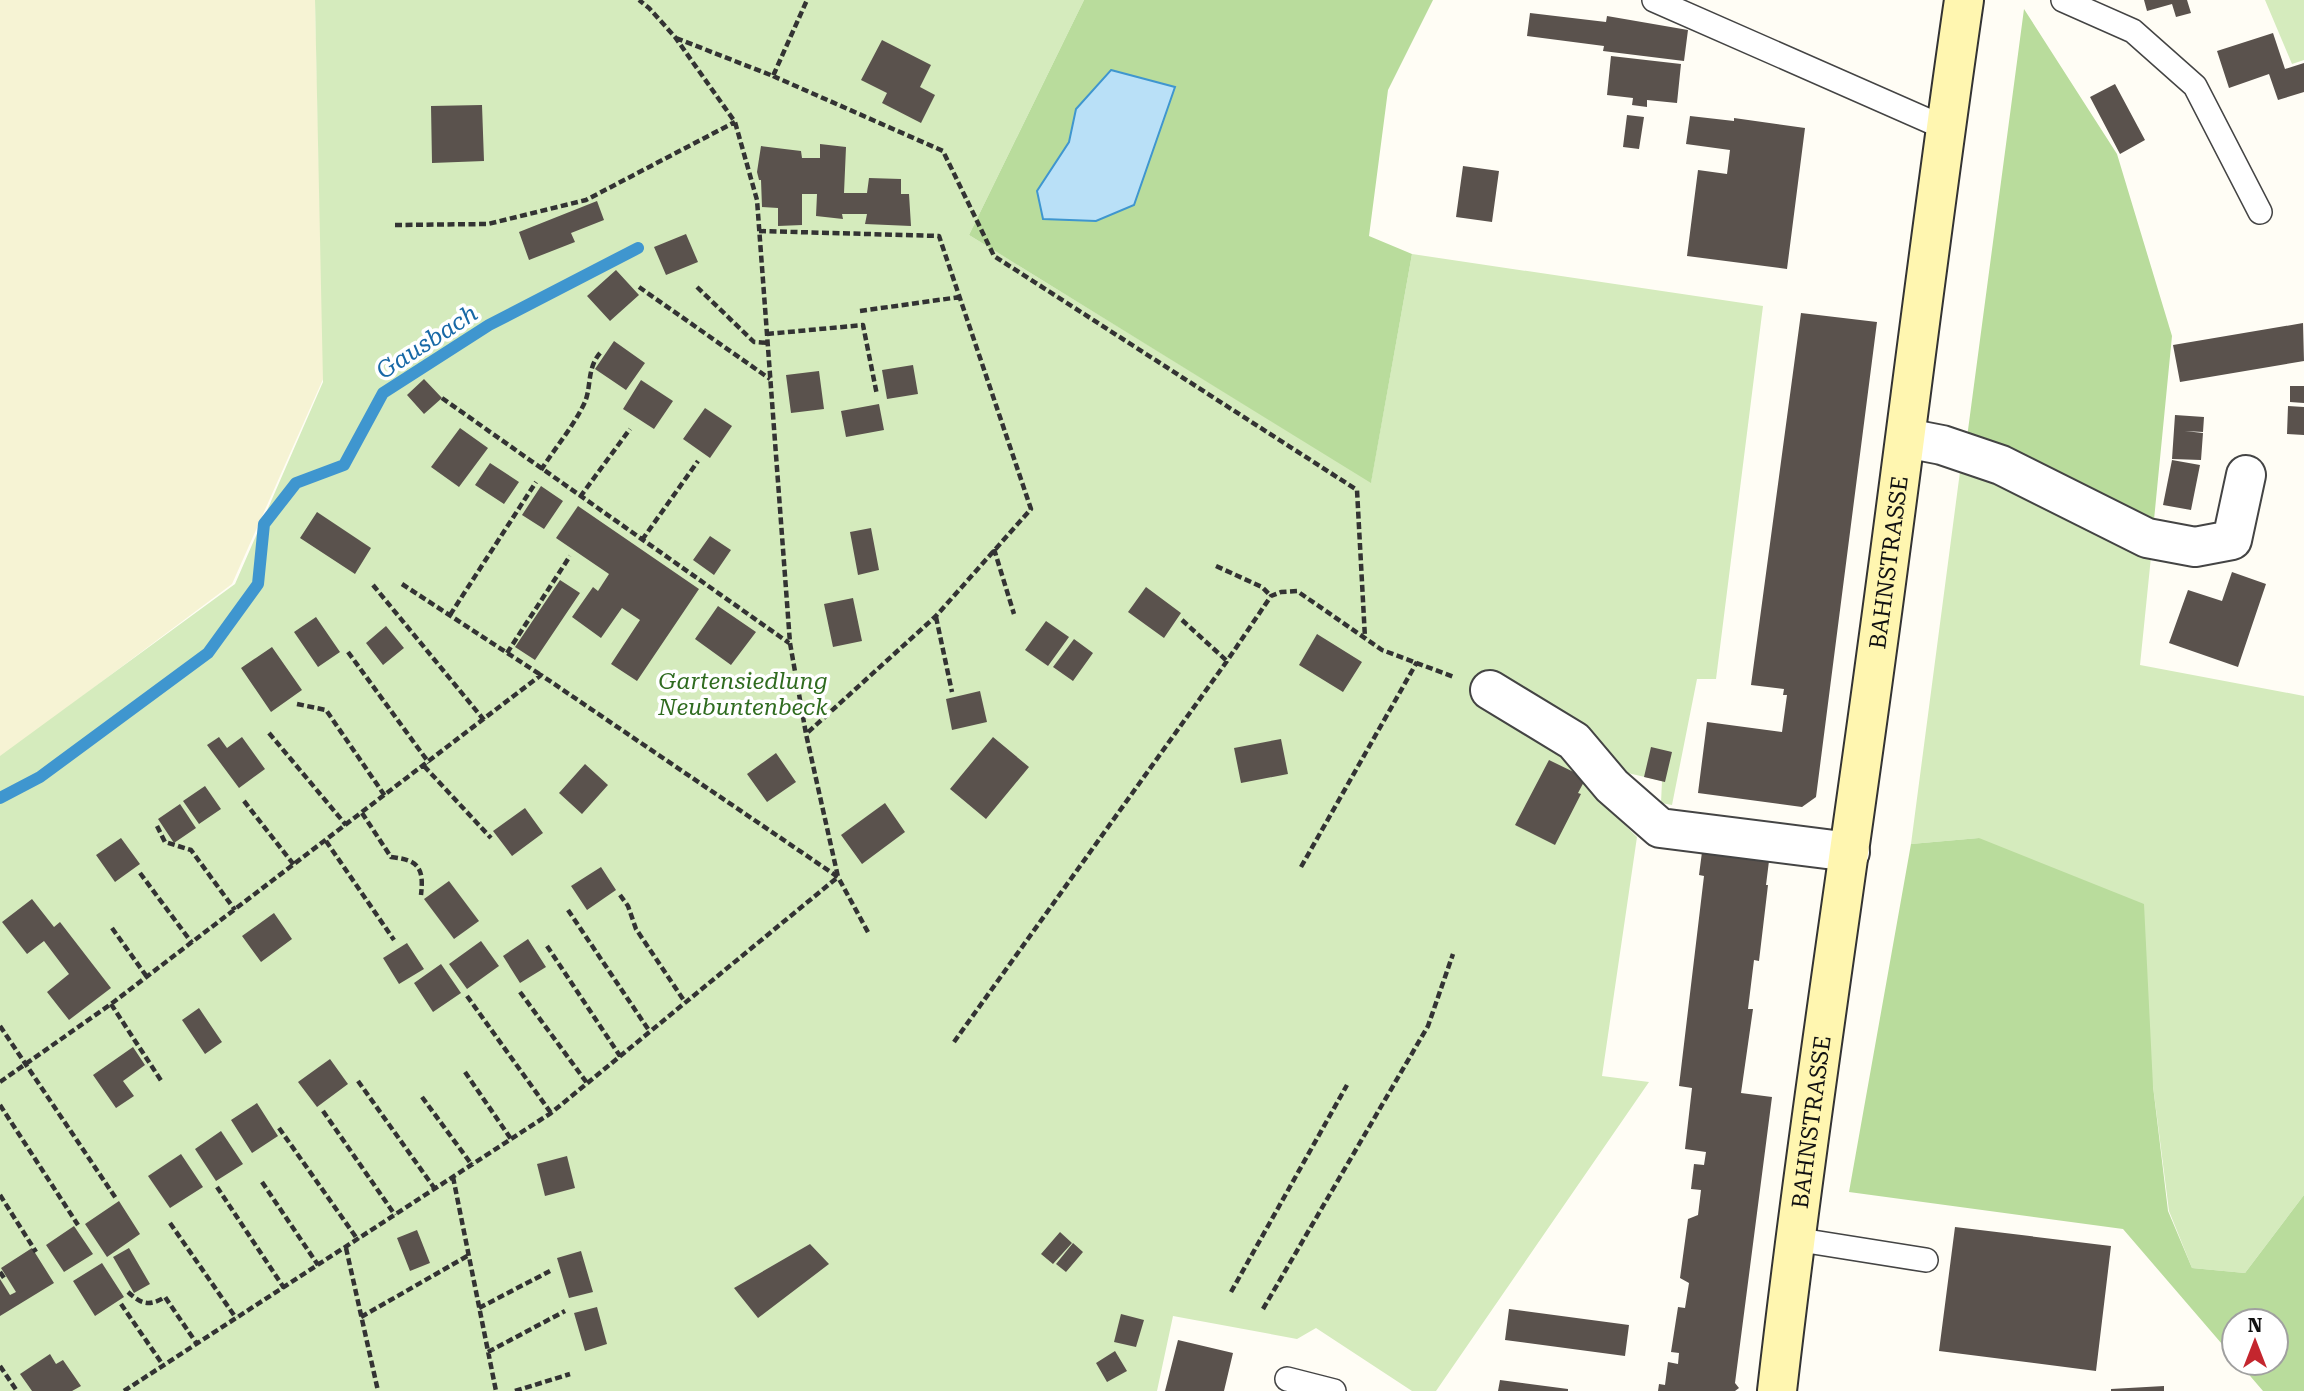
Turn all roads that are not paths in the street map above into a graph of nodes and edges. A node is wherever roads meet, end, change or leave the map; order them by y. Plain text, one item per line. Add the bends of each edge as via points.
1 (1654, 0) edge
2 (1964, 0) edge
3 (2063, 0) edge
4 (1945, 128) junction
5 (2260, 212) dead end
6 (1906, 438) junction
7 (2246, 475) dead end
8 (1490, 690) road end
9 (1850, 852) junction
10 (1794, 1240) junction
11 (1926, 1260) dead end
12 (1287, 1379) dead end
13 (1334, 1391) edge
14 (1777, 1391) edge

1 - 4 lane
2 - 4 main road, BAHNSTRASSE
3 - 5 lane via 2133,31 2195,86
4 - 6 main road, BAHNSTRASSE
6 - 7 street via 2001,465 2147,538 2195,547 2232,540
6 - 9 main road, BAHNSTRASSE
8 - 9 street via 1574,741 1612,786 1660,828
9 - 10 main road, BAHNSTRASSE
10 - 11 lane
10 - 14 main road, BAHNSTRASSE
12 - 13 lane

